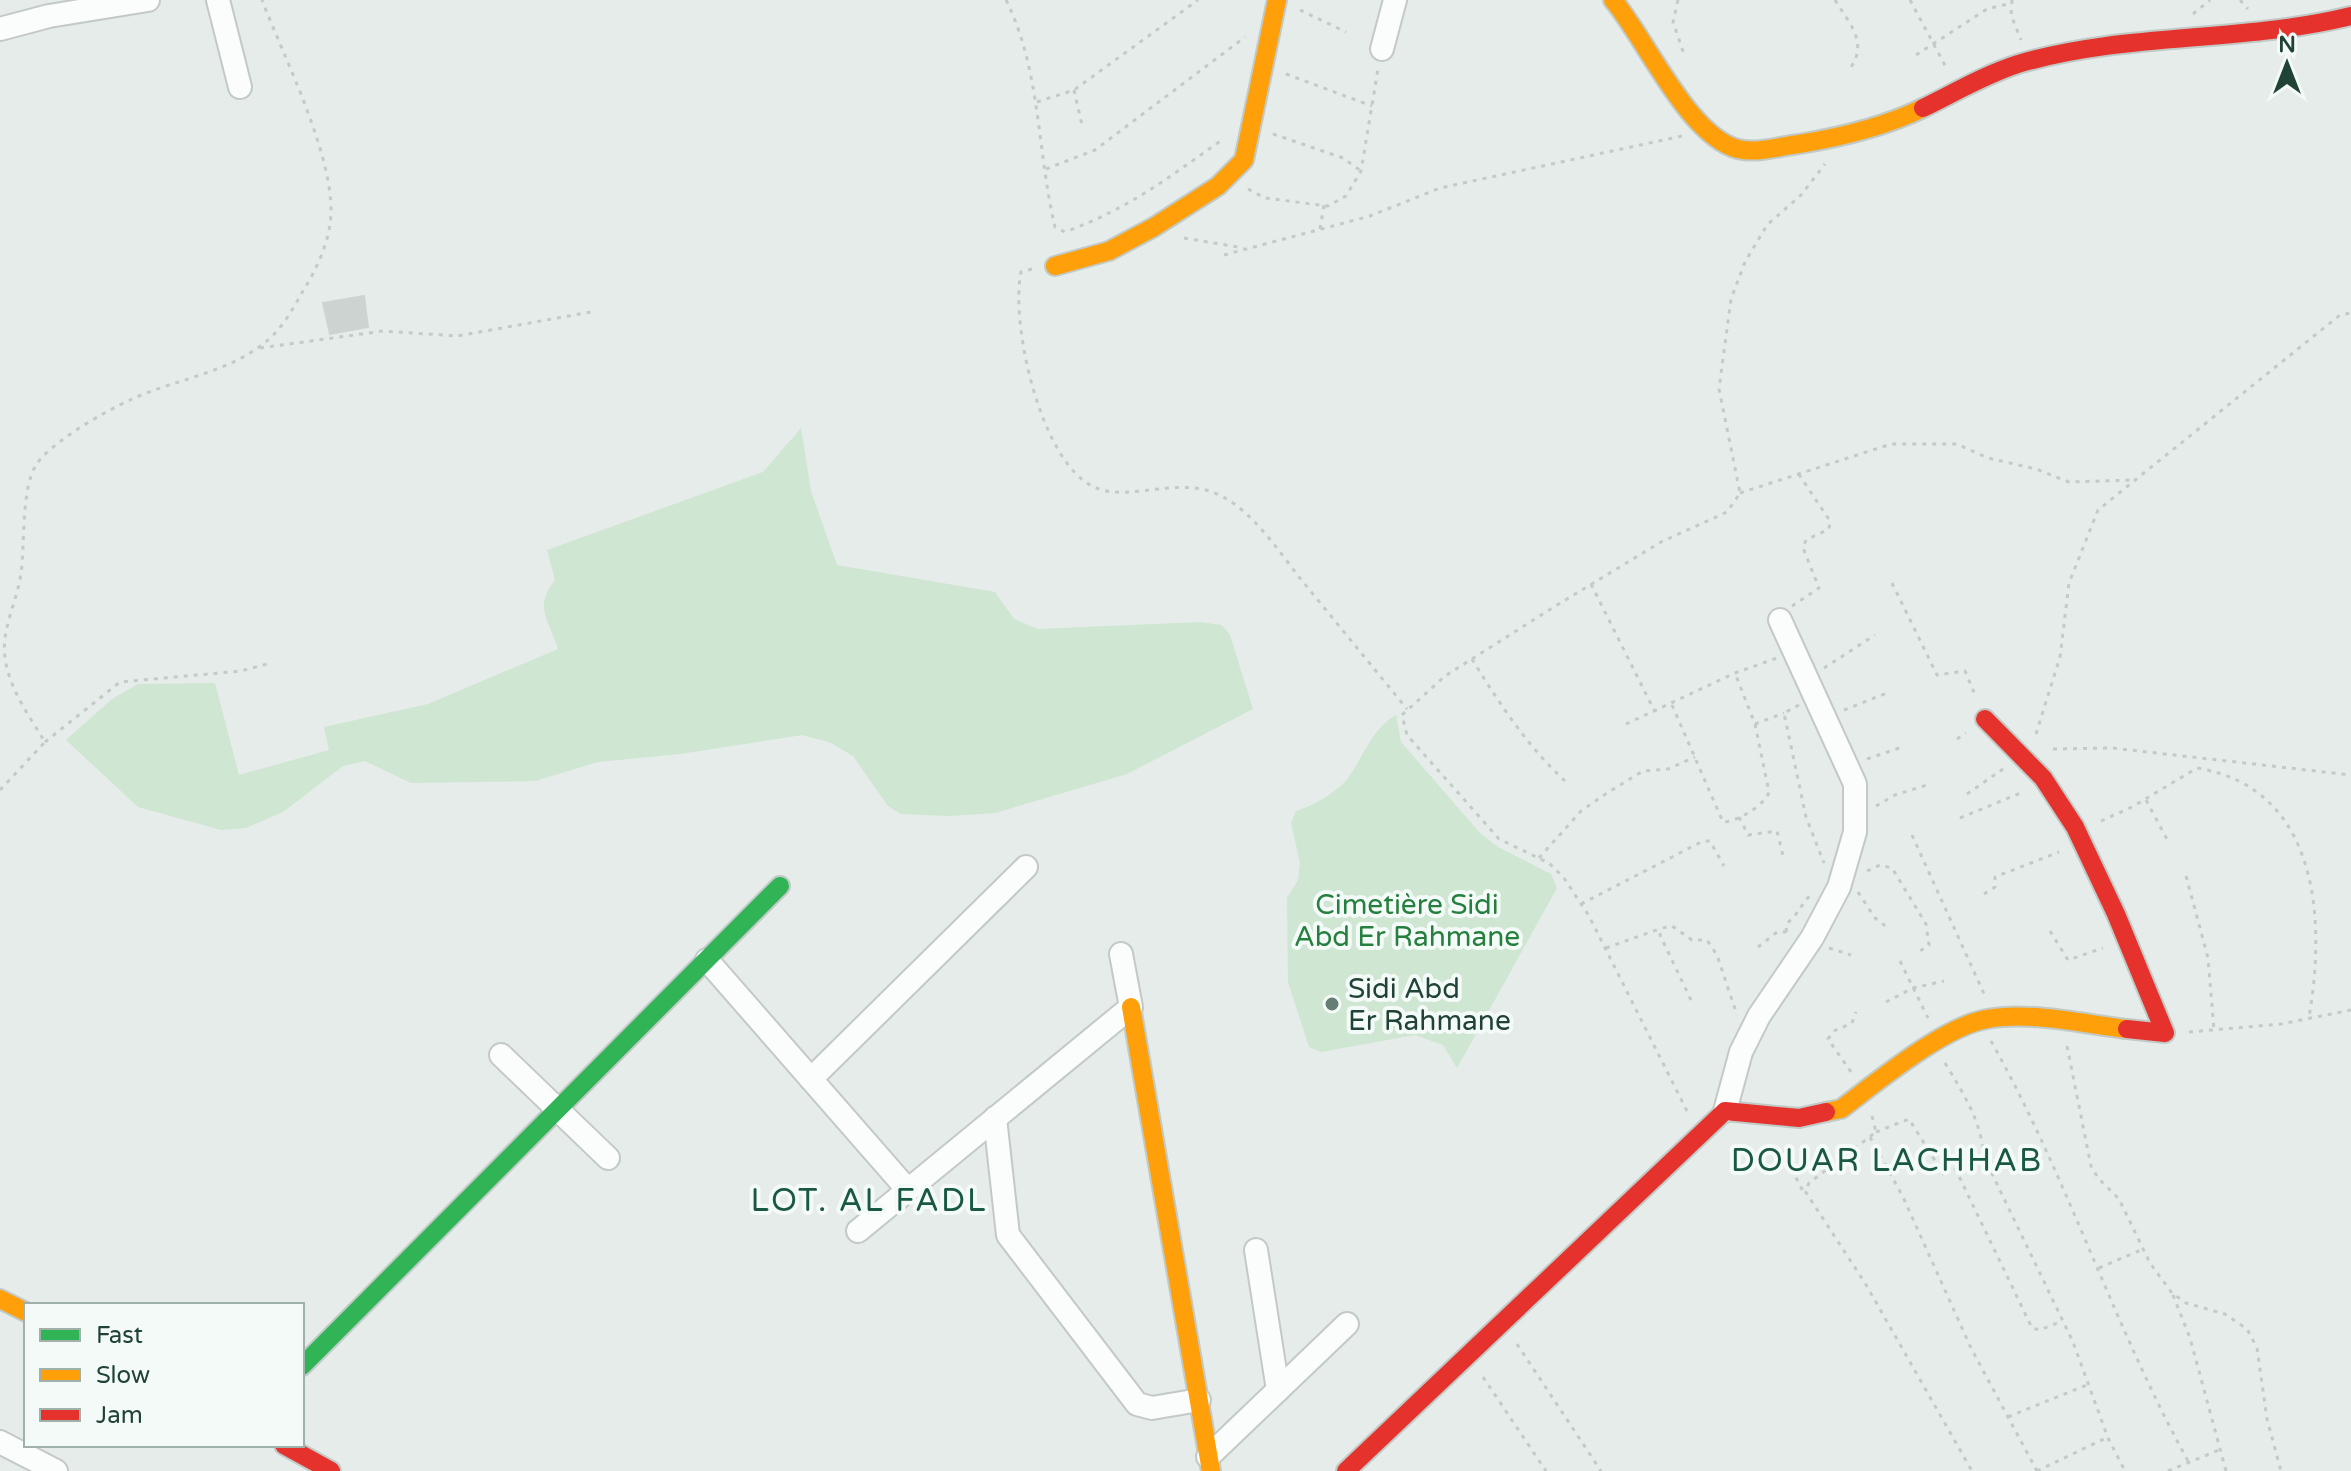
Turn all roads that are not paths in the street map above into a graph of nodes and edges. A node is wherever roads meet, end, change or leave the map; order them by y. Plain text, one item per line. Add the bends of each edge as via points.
1 (148, 0) edge
2 (218, 0) edge
3 (1395, 0) edge
4 (1620, 1) edge
5 (1281, 7) edge
6 (2351, 16) edge
7 (0, 29) edge
8 (1382, 49) road end
9 (240, 87) dead end
10 (1055, 266) road end
11 (1780, 620) road end
12 (1985, 719) road end
13 (1026, 867) dead end
14 (780, 886) dead end
15 (1121, 954) dead end
16 (707, 960) junction
17 (1131, 1007) junction
18 (501, 1055) dead end
19 (811, 1079) junction
20 (558, 1111) junction
21 (1725, 1111) junction
22 (995, 1118) junction
23 (608, 1158) dead end
24 (907, 1189) junction
25 (858, 1231) dead end
26 (1256, 1250) dead end
27 (0, 1299) edge
28 (24, 1311) edge
29 (1347, 1324) dead end
30 (304, 1364) edge
31 (1278, 1390) junction
32 (1199, 1400) junction
33 (0, 1442) edge
34 (288, 1447) edge
35 (1210, 1464) edge
36 (56, 1471) edge
37 (331, 1471) edge
38 (1346, 1471) edge

1 - 7 street
2 - 9 street
3 - 8 street
4 - 6 street via 1709,130 1728,145 1755,150 1846,137 2030,62 2157,39 2263,34
5 - 10 street via 1244,160 1154,227 1109,251
11 - 21 street via 1849,766 1855,819 1798,958 1749,1035
12 - 21 street via 2046,783 2078,838 2165,1033 1987,1020 1935,1041 1841,1109 1799,1118
13 - 19 street
14 - 16 street
15 - 17 street
16 - 19 street
16 - 20 street
17 - 22 street
17 - 32 street
18 - 20 street
19 - 24 street
20 - 23 street
20 - 30 street
21 - 38 street
22 - 24 street
22 - 32 street via 1008,1235 1137,1404 1152,1408
24 - 25 street
26 - 31 street
27 - 28 street
29 - 31 street
31 - 35 street
32 - 35 street
33 - 36 street
34 - 37 street

